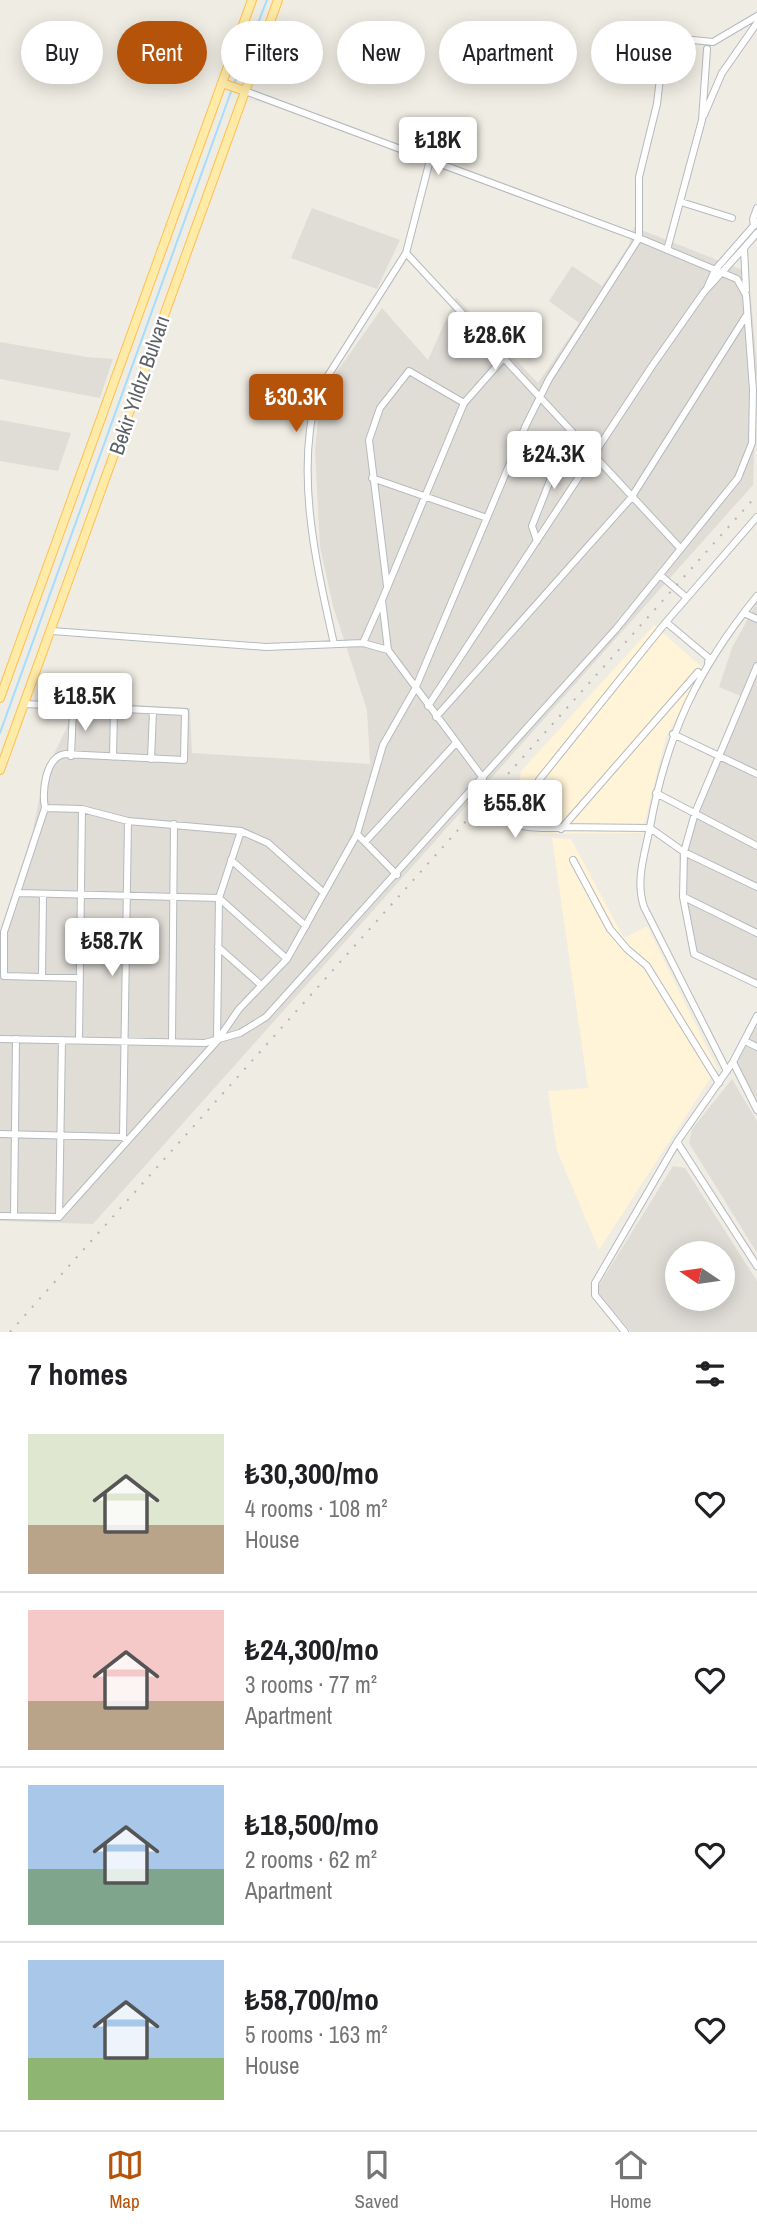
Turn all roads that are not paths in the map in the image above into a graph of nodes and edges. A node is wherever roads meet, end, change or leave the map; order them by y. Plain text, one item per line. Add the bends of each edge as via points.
1 (252, 0) edge
2 (278, 0) edge
3 (757, 16) edge
4 (757, 23) edge
5 (706, 49) dead end
6 (706, 67) junction
7 (722, 73) junction
8 (233, 87) junction
9 (702, 120) junction
10 (430, 160) junction
11 (681, 202) junction
12 (757, 208) edge
13 (732, 218) dead end
14 (756, 227) edge
15 (639, 238) junction
16 (744, 248) junction
17 (667, 250) junction
18 (406, 253) junction
19 (715, 270) junction
20 (724, 273) junction
21 (704, 292) junction
22 (746, 295) junction
23 (747, 314) junction
24 (502, 360) junction
25 (541, 395) junction
26 (464, 403) junction
27 (570, 430) junction
28 (593, 456) junction
29 (372, 478) junction
30 (426, 496) junction
31 (631, 498) junction
32 (757, 517) edge
33 (487, 518) junction
34 (537, 541) junction
35 (681, 549) junction
36 (660, 575) junction
37 (388, 588) junction
38 (687, 598) junction
39 (756, 598) edge
40 (382, 600) junction
41 (744, 613) junction
42 (757, 619) edge
43 (666, 622) junction
44 (52, 631) junction
45 (363, 643) junction
46 (334, 644) junction
47 (388, 650) junction
48 (710, 659) junction
49 (757, 666) edge
50 (415, 689) junction
51 (0, 698) edge
52 (25, 704) junction
53 (428, 706) junction
54 (73, 708) junction
55 (114, 709) junction
56 (153, 711) junction
57 (436, 717) junction
58 (673, 734) junction
59 (456, 743) junction
60 (718, 755) junction
61 (71, 756) junction
62 (113, 757) junction
63 (151, 759) junction
64 (0, 770) edge
65 (757, 774) edge
66 (484, 778) junction
67 (477, 785) junction
68 (656, 793) junction
69 (45, 808) junction
70 (82, 809) junction
71 (695, 813) junction
72 (128, 821) junction
73 (174, 824) junction
74 (650, 828) junction
75 (561, 829) junction
76 (241, 831) junction
77 (357, 834) junction
78 (365, 842) junction
79 (757, 846) edge
80 (684, 852) junction
81 (231, 860) junction
82 (573, 860) dead end
83 (397, 875) junction
84 (757, 887) edge
85 (323, 892) junction
86 (18, 893) junction
87 (43, 894) junction
88 (80, 895) junction
89 (127, 896) junction
90 (173, 897) junction
91 (683, 897) junction
92 (219, 898) junction
93 (306, 926) junction
94 (757, 933) edge
95 (218, 947) junction
96 (287, 959) junction
97 (42, 977) junction
98 (79, 978) junction
99 (757, 984) edge
100 (261, 985) junction
101 (757, 1016) edge
102 (0, 1039) edge
103 (16, 1039) junction
104 (62, 1040) junction
105 (79, 1040) junction
106 (125, 1041) junction
107 (217, 1041) junction
108 (745, 1041) junction
109 (172, 1042) junction
110 (757, 1047) edge
111 (733, 1062) junction
112 (727, 1071) junction
113 (719, 1083) junction
114 (757, 1110) edge
115 (0, 1134) edge
116 (15, 1134) junction
117 (60, 1135) junction
118 (125, 1139) junction
119 (677, 1142) junction
120 (0, 1216) edge
121 (14, 1216) junction
122 (59, 1217) junction
123 (757, 1266) edge
124 (625, 1332) edge

1 - 8 main road, Bekir Yıldız Bulvarı
2 - 8 main road, Bekir Yıldız Bulvarı
3 - 15 street via 713,41 672,38 664,43 639,177
4 - 7 street
5 - 6 street
6 - 7 street
6 - 9 street
7 - 9 street
8 - 10 street
8 - 44 main road, Bekir Yıldız Bulvarı
8 - 51 main road, Bekir Yıldız Bulvarı
9 - 11 street
10 - 15 street
10 - 18 street
11 - 13 street
11 - 17 street
12 - 14 street
14 - 16 street
14 - 19 street
15 - 17 street
15 - 25 street
16 - 20 street
16 - 22 street
17 - 19 street
18 - 24 street
18 - 46 street via 317,393 313,411 309,462 313,533
19 - 20 street
19 - 21 street
20 - 21 street
20 - 22 street via 739,281
21 - 28 street
22 - 23 street
23 - 31 street
23 - 35 street via 754,390 749,457 738,478
24 - 25 street
24 - 26 street
25 - 27 street
25 - 33 street
26 - 29 street via 409,371 380,408 369,440
26 - 30 street
27 - 28 street
27 - 34 street via 532,526
28 - 31 street
28 - 34 street
29 - 30 street
29 - 37 street
30 - 33 street
30 - 37 street
31 - 35 street
31 - 57 street
32 - 38 street
33 - 50 street
34 - 53 street
35 - 36 street
36 - 38 street
36 - 66 street
37 - 40 street
38 - 43 street
39 - 41 street
40 - 45 street
40 - 47 street
41 - 42 street
41 - 48 street
43 - 48 street
43 - 75 street via 539,780 540,809
44 - 46 street via 266,647
44 - 52 main road, Bekir Yıldız Bulvarı
45 - 46 street
45 - 47 street
47 - 50 street
48 - 58 street
48 - 75 street
49 - 60 street
50 - 53 street
50 - 77 street via 383,745
52 - 54 street
52 - 64 main road, Bekir Yıldız Bulvarı
53 - 57 street
54 - 55 street
54 - 61 street
55 - 56 street
55 - 62 street
56 - 63 street
56 - 63 street via 185,712 184,760
57 - 59 street
58 - 60 street
58 - 68 street
59 - 66 street
59 - 78 street
60 - 65 street
60 - 71 street
61 - 62 street
61 - 69 street via 61,754 51,761
62 - 63 street
66 - 67 street
67 - 75 street via 501,817 512,824
67 - 83 street
68 - 71 street
68 - 74 street
69 - 70 street
69 - 86 street
70 - 72 street
70 - 88 street
71 - 79 street
71 - 80 street
72 - 73 street
72 - 89 street
73 - 76 street
73 - 90 street
74 - 75 street
74 - 80 street
74 - 112 street via 640,878 642,901
76 - 81 street
76 - 85 street via 268,843
77 - 78 street
77 - 85 street
78 - 83 street
80 - 84 street
80 - 91 street
81 - 92 street
81 - 93 street
82 - 113 street via 610,929 647,966
83 - 107 street via 273,1011 249,1028
85 - 93 street
86 - 87 street
86 - 97 street via 4,932 4,976
87 - 88 street
87 - 97 street
88 - 89 street
88 - 98 street
89 - 90 street
89 - 106 street
90 - 92 street
90 - 109 street
91 - 94 street
91 - 99 street via 694,954
92 - 95 street
92 - 96 street
93 - 96 street
95 - 100 street
95 - 107 street
96 - 100 street
97 - 98 street
98 - 105 street
100 - 107 street
101 - 108 street
102 - 103 street
103 - 104 street
103 - 116 street
104 - 105 street
104 - 117 street
105 - 106 street
106 - 109 street
106 - 118 street
107 - 109 street
107 - 118 street
108 - 110 street
108 - 111 street
111 - 112 street
111 - 114 street
112 - 113 street
113 - 119 street
115 - 116 street
116 - 117 street
116 - 121 street
117 - 118 street
117 - 122 street
118 - 122 street
119 - 123 street
119 - 124 street via 595,1283 595,1295
120 - 121 street
121 - 122 street

